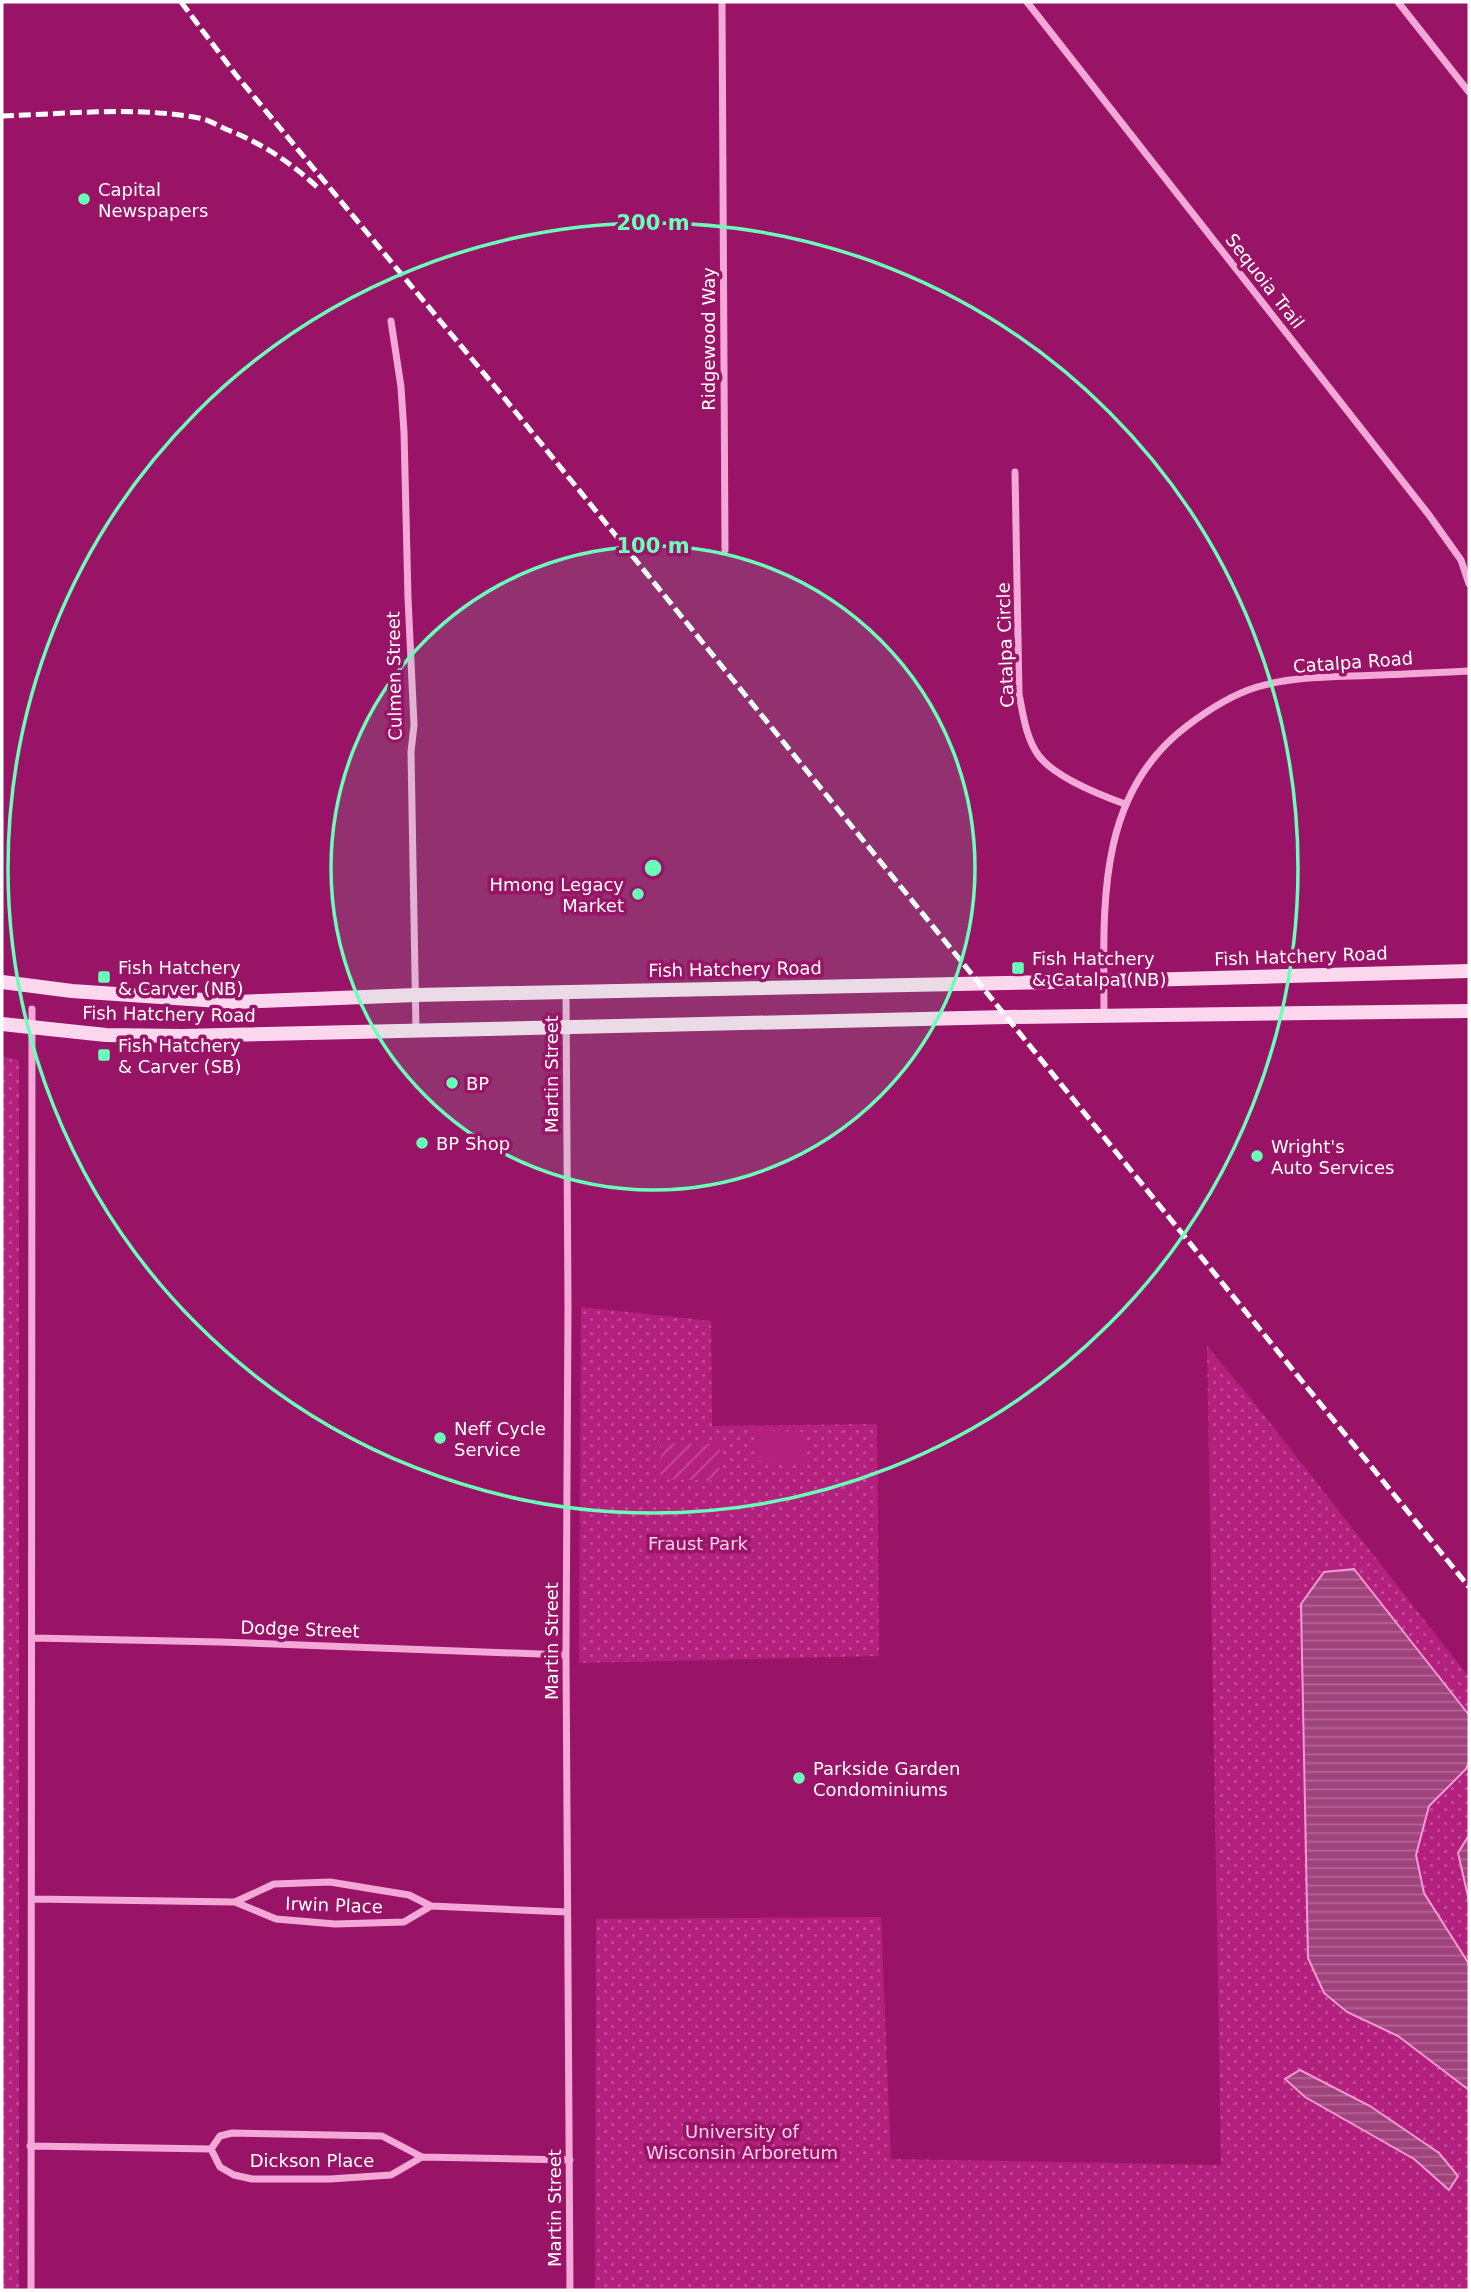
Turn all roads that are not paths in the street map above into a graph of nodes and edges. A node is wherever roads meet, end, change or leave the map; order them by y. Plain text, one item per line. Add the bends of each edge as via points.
1 (722, 2) edge
2 (1027, 2) edge
3 (1398, 2) edge
4 (1469, 92) edge
5 (391, 321) dead end
6 (1014, 472) dead end
7 (725, 550) dead end
8 (1469, 584) edge
9 (1469, 671) edge
10 (1125, 804) junction
11 (1469, 971) edge
12 (1104, 981) junction
13 (2, 982) edge
14 (566, 992) junction
15 (416, 995) junction
16 (32, 1009) dead end
17 (1469, 1011) edge
18 (1104, 1016) junction
19 (2, 1024) edge
20 (32, 1028) junction
21 (567, 1028) junction
22 (416, 1030) junction
23 (33, 1638) junction
24 (566, 1655) junction
25 (33, 1899) junction
26 (235, 1902) junction
27 (431, 1906) junction
28 (567, 1912) junction
29 (30, 2146) junction
30 (211, 2149) junction
31 (422, 2157) junction
32 (570, 2161) junction
33 (31, 2290) edge
34 (570, 2290) edge

1 - 7 street, Ridgewood Way
2 - 8 street, Sequoia Trail via 1429,515 1461,560
3 - 4 street
5 - 15 street, Culmen Street via 404,432 414,725
6 - 10 street, Catalpa Circle via 1020,694 1025,725 1040,756 1062,774
9 - 10 street, Catalpa Road via 1307,678 1257,687 1212,707 1172,737 1141,775
10 - 12 street, Catalpa Road via 1111,850 1105,893
11 - 12 main road, Fish Hatchery Road
12 - 14 main road, Fish Hatchery Road
12 - 18 street, Catalpa Road
13 - 15 main road, Fish Hatchery Road via 234,1002
14 - 15 main road, Fish Hatchery Road
14 - 21 street, Martin Street
15 - 22 street, Culmen Street
16 - 20 street
17 - 18 main road, Fish Hatchery Road
18 - 21 main road, Fish Hatchery Road
19 - 20 main road, Fish Hatchery Road
20 - 22 main road, Fish Hatchery Road via 148,1037
20 - 23 street
21 - 22 main road, Fish Hatchery Road
21 - 24 street, Martin Street
23 - 24 street, Dodge Street
23 - 25 street
24 - 28 street, Martin Street
25 - 26 street, Irwin Place
25 - 29 street
26 - 27 street, Irwin Place via 274,1884 330,1882 409,1895
26 - 27 street, Irwin Place via 276,1919 335,1924 404,1922
27 - 28 street, Irwin Place
28 - 32 street, Martin Street
29 - 30 street
29 - 33 street
30 - 31 street, Dickson Place via 220,2136 232,2133 382,2136
30 - 31 street, Dickson Place via 220,2167 252,2179 391,2175
31 - 32 street, Dickson Place
32 - 34 street, Martin Street

